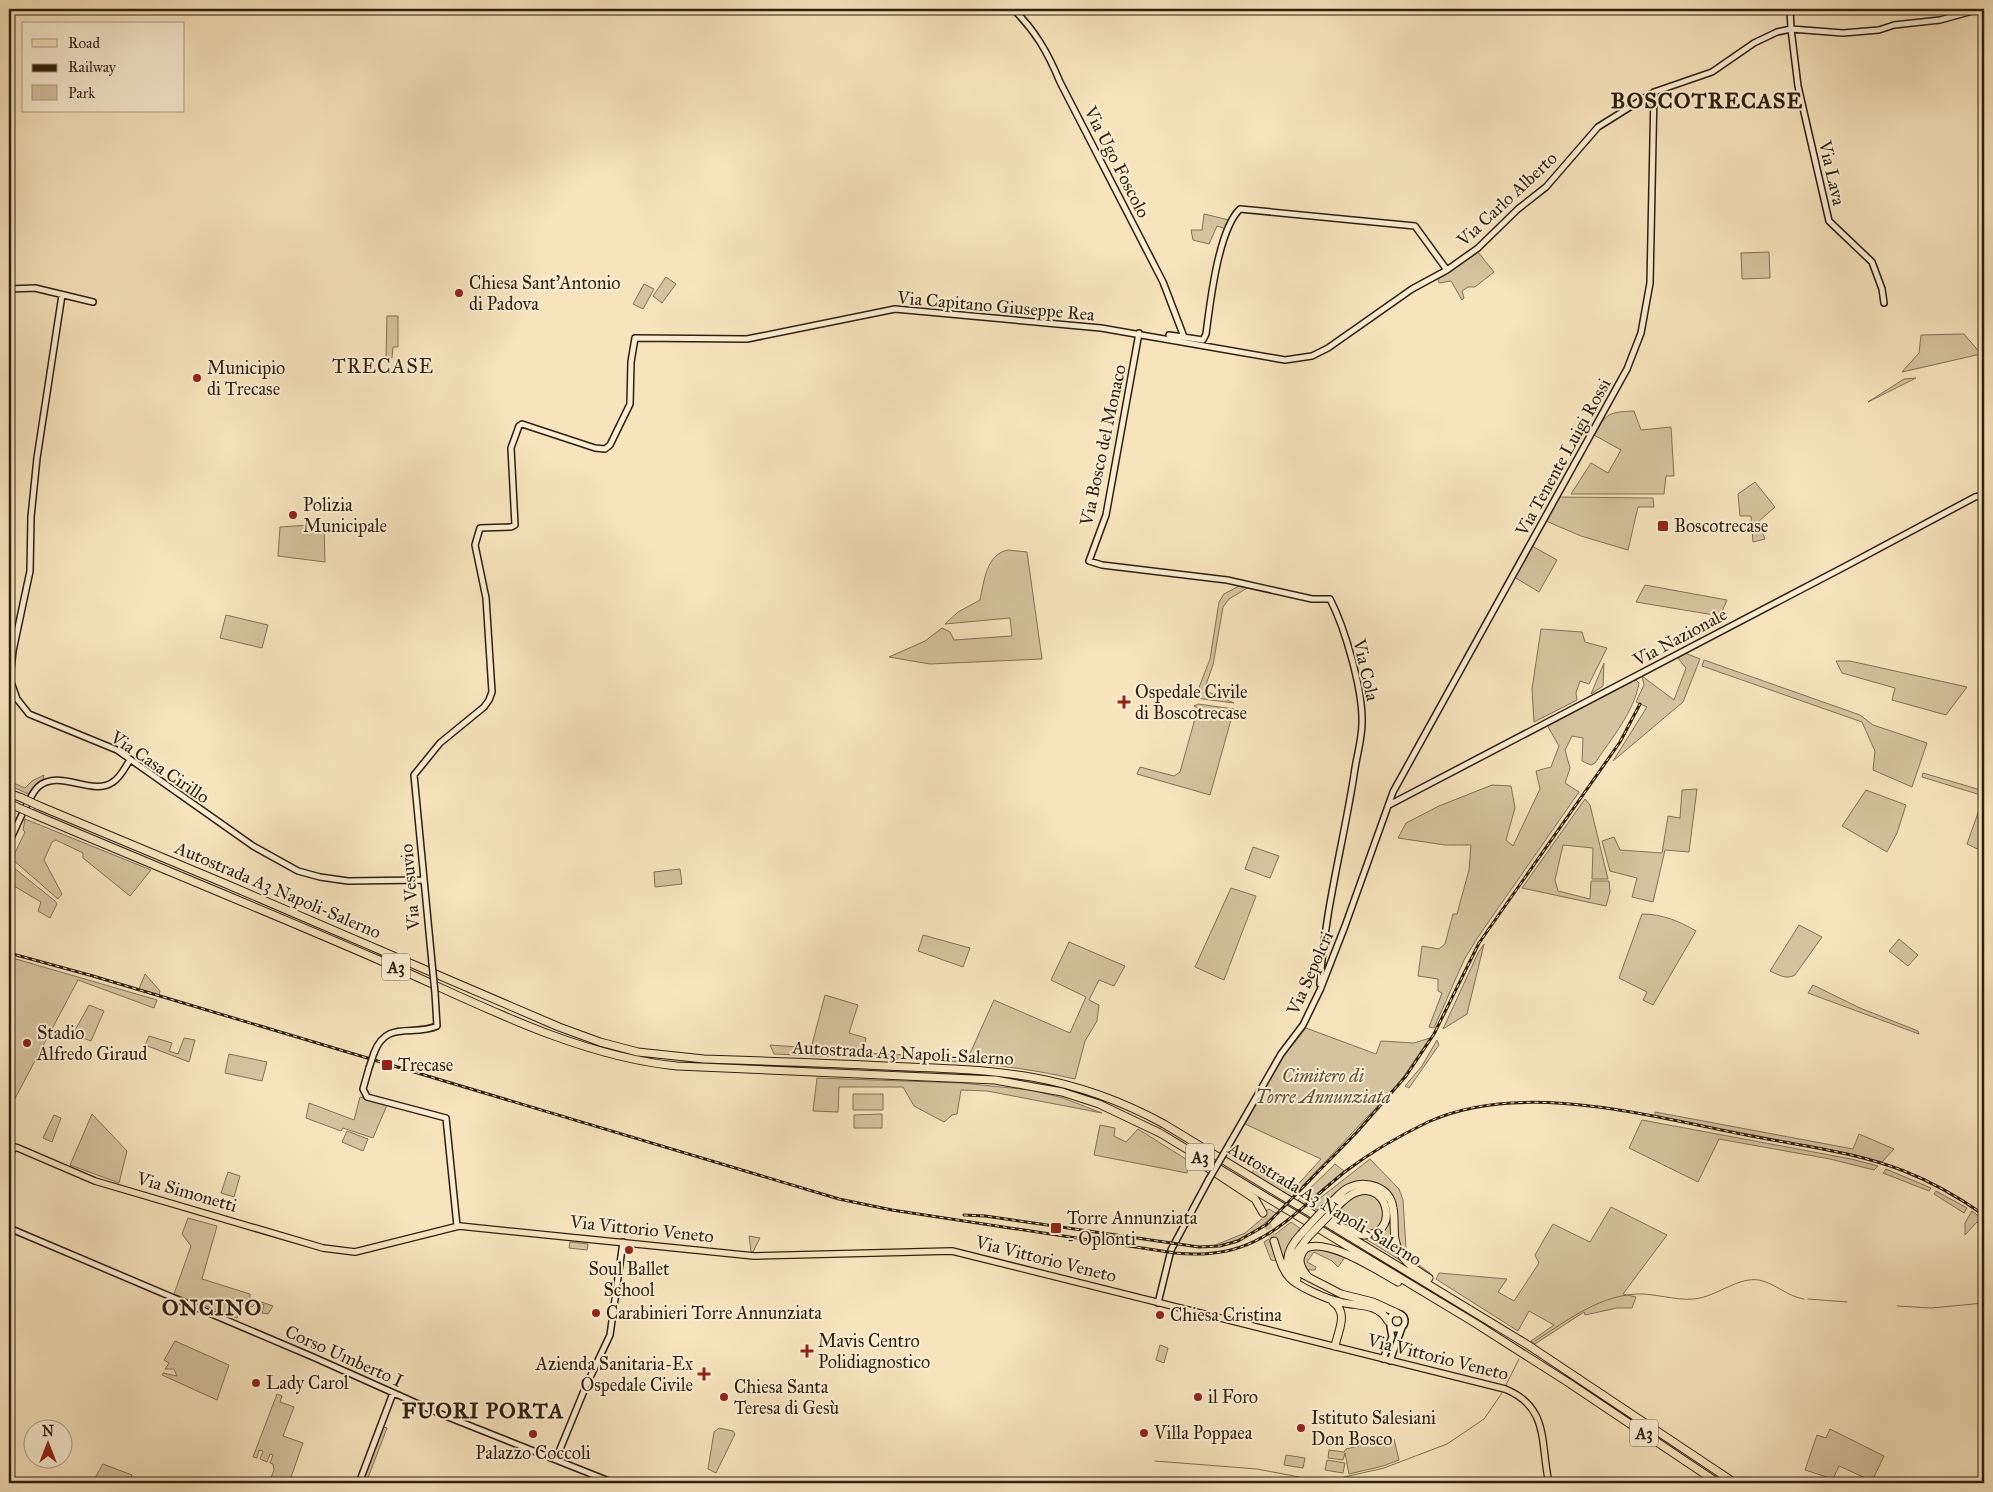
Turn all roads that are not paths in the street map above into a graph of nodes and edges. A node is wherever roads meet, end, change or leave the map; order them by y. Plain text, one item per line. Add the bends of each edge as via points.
1 (1013, 9) edge
2 (1790, 9) edge
3 (1980, 9) edge
4 (1791, 30) junction
5 (1654, 92) junction
6 (1447, 270) junction
7 (9, 289) edge
8 (62, 295) junction
9 (93, 302) dead end
10 (1884, 303) dead end
11 (1139, 333) junction
12 (1184, 337) junction
13 (1984, 495) edge
14 (1089, 561) joint
15 (130, 760) junction
16 (414, 775) joint
17 (9, 792) edge
18 (9, 803) edge
19 (1389, 804) junction
20 (9, 842) edge
21 (422, 880) junction
22 (1320, 990) junction
23 (1173, 1141) junction
24 (9, 1157) edge
25 (1298, 1206) junction
26 (1329, 1210) junction
27 (1263, 1213) tunnel mouth
28 (457, 1226) junction
29 (9, 1228) edge
30 (1304, 1235) junction
31 (623, 1242) junction
32 (1274, 1242) tunnel mouth
33 (355, 1252) joint
34 (1308, 1277) junction
35 (1312, 1290) junction
36 (1327, 1297) junction
37 (1434, 1298) junction
38 (1158, 1303) junction
39 (1397, 1313) junction
40 (1482, 1316) junction
41 (1389, 1324) junction
42 (1402, 1328) junction
43 (1335, 1346) junction
44 (1383, 1359) junction
45 (1390, 1361) junction
46 (393, 1393) junction
47 (556, 1459) junction
48 (359, 1483) edge
49 (614, 1483) edge
50 (1549, 1483) edge
51 (1718, 1483) edge
52 (1735, 1483) edge

1 - 12 street, Via Ugo Foscolo via 1031,26 1050,56 1060,82 1163,282
2 - 4 street, Via Lava
3 - 4 street, Via Carlo Alberto via 1940,20 1894,25 1879,30 1843,33
4 - 5 street, Via Carlo Alberto via 1762,38 1712,72
4 - 10 street, Via Lava via 1798,86 1829,221 1872,262
5 - 6 street, Via Carlo Alberto via 1598,127 1546,187 1478,248
5 - 19 street, Via Tenente Luigi Rossi via 1650,283 1641,333 1618,390 1430,723
6 - 11 street, Via Carlo Alberto via 1412,289 1360,327 1312,356 1285,360
6 - 12 street via 1415,226 1240,209 1227,233 1211,293 1206,334 1202,340
7 - 8 street via 32,287
8 - 9 street
8 - 15 street, Via Casa Cirillo via 37,458 30,571 10,679 17,700 29,714 117,750
11 - 12 street
11 - 14 street, Via Bosco del Monaco via 1106,515
11 - 16 street, Via Capitano Giuseppe Rea via 895,309 747,339 635,338 630,404 619,429 605,449 522,424 518,426 511,448 515,524 511,527 480,528 475,545 486,598 493,680 489,700 440,743
13 - 19 street, Via Nazionale via 1928,521
14 - 22 street, Via Cola via 1227,580 1312,599 1330,599 1337,612 1353,668 1362,724 1323,941
15 - 20 street via 110,784 52,780 39,786
15 - 21 street, Via Casa Cirillo via 252,846 298,871 320,878 348,881
16 - 21 street, Via Vesuvio
17 - 25 highway, Autostrada A3 Napoli-Salerno / A3, bridge via 578,1034 619,1048 656,1054 768,1061 995,1071 1065,1083 1148,1116
18 - 23 highway, Autostrada A3 Napoli-Salerno / A3, bridge via 573,1043 620,1057 656,1064 965,1078 1042,1088 1099,1104
19 - 22 street, Via Sepolcri
21 - 28 street, Via Vesuvio, bridge via 437,1026 398,1030 384,1037 374,1053 363,1089 367,1097 446,1118
22 - 38 street, Via Sepolcri, bridge via 1303,1025 1281,1054 1171,1250
23 - 27 highway via 1255,1199
23 - 37 highway, Autostrada A3 Napoli-Salerno / A3
24 - 33 main road, Via Simonetti via 14,1147 94,1181 323,1248
25 - 26 highway via 1362,1234 1378,1232 1387,1216 1381,1198 1367,1191 1352,1194
25 - 40 highway, Autostrada A3 Napoli-Salerno / A3
26 - 30 highway, bridge
26 - 40 highway via 1343,1191 1358,1184 1371,1184 1383,1190 1392,1201 1394,1238 1406,1260
28 - 31 main road, Via Vittorio Veneto
28 - 33 main road, Via Vittorio Veneto
29 - 46 street, Corso Umberto I
30 - 34 highway via 1293,1260 1297,1270
30 - 35 highway via 1289,1249 1287,1264 1296,1279
31 - 38 main road, Via Vittorio Veneto via 760,1256 952,1251
31 - 47 street via 609,1337
32 - 35 highway via 1288,1277
34 - 37 highway via 1300,1264 1302,1253 1310,1246 1323,1246
34 - 39 highway via 1341,1294 1373,1302
35 - 36 highway
36 - 41 highway via 1373,1308 1382,1312
36 - 43 highway via 1339,1307 1342,1316
37 - 51 highway, Autostrada A3 Napoli-Salerno / A3
38 - 43 main road, Via Vittorio Veneto
39 - 41 street via 1392,1314
39 - 42 street via 1404,1318
40 - 52 highway, Autostrada A3 Napoli-Salerno / A3
41 - 42 street via 1396,1330
41 - 44 street via 1392,1337
42 - 45 street
43 - 44 main road, Via Vittorio Veneto
44 - 45 main road, Via Vittorio Veneto
45 - 50 main road, Via Vittorio Veneto via 1506,1388 1523,1397 1540,1422
46 - 47 street, Corso Umberto I
46 - 48 street
47 - 49 street, Corso Umberto I

